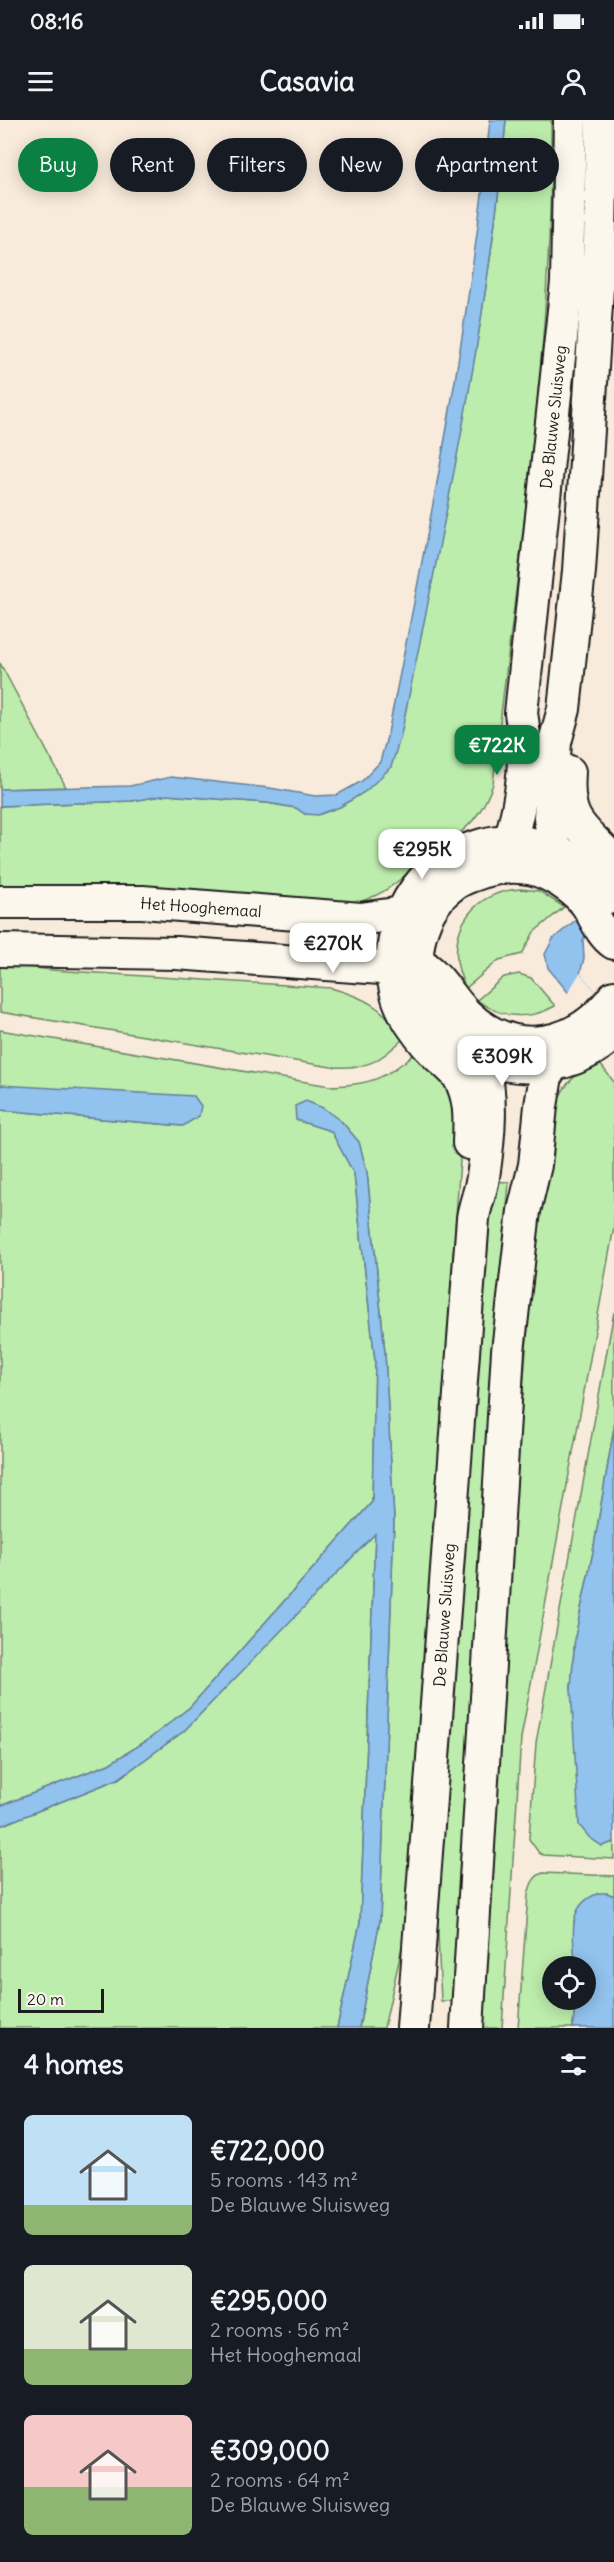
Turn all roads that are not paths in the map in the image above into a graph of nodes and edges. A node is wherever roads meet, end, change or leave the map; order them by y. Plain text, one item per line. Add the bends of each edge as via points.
1 (570, 120) edge
2 (602, 120) edge
3 (564, 709) junction
4 (501, 851) junction
5 (555, 851) junction
6 (596, 870) edge
7 (614, 897) edge
8 (0, 902) edge
9 (402, 913) junction
10 (607, 935) edge
11 (0, 950) edge
12 (403, 971) junction
13 (429, 1007) junction
14 (612, 1012) edge
15 (465, 1053) junction
16 (540, 1058) junction
17 (413, 2028) edge
18 (467, 2028) edge

1 - 4 main road, De Blauwe Sluisweg via 567,282 521,713 525,738 519,798
2 - 3 main road, De Blauwe Sluisweg via 600,242 579,571
3 - 5 main road, De Blauwe Sluisweg via 555,742 550,817
3 - 6 main road, De Blauwe Sluisweg via 571,744 570,808
4 - 5 main road via 526,842
4 - 6 main road via 522,867 537,870
4 - 9 main road via 471,849 440,865 422,881
4 - 12 main road via 488,870 458,880 443,892 429,910
5 - 6 main road
6 - 7 main road
6 - 10 main road via 586,904
8 - 9 main road, Het Hooghemaal via 142,902 361,919
9 - 12 main road
11 - 12 main road via 176,953 271,960 309,947
12 - 13 main road
12 - 13 main road via 438,977
13 - 15 main road
14 - 16 main road via 602,1044 576,1045
15 - 16 main road
15 - 17 main road, De Blauwe Sluisweg via 490,1096 482,1180 475,1203
16 - 18 main road via 519,1166 524,1211 508,1351

